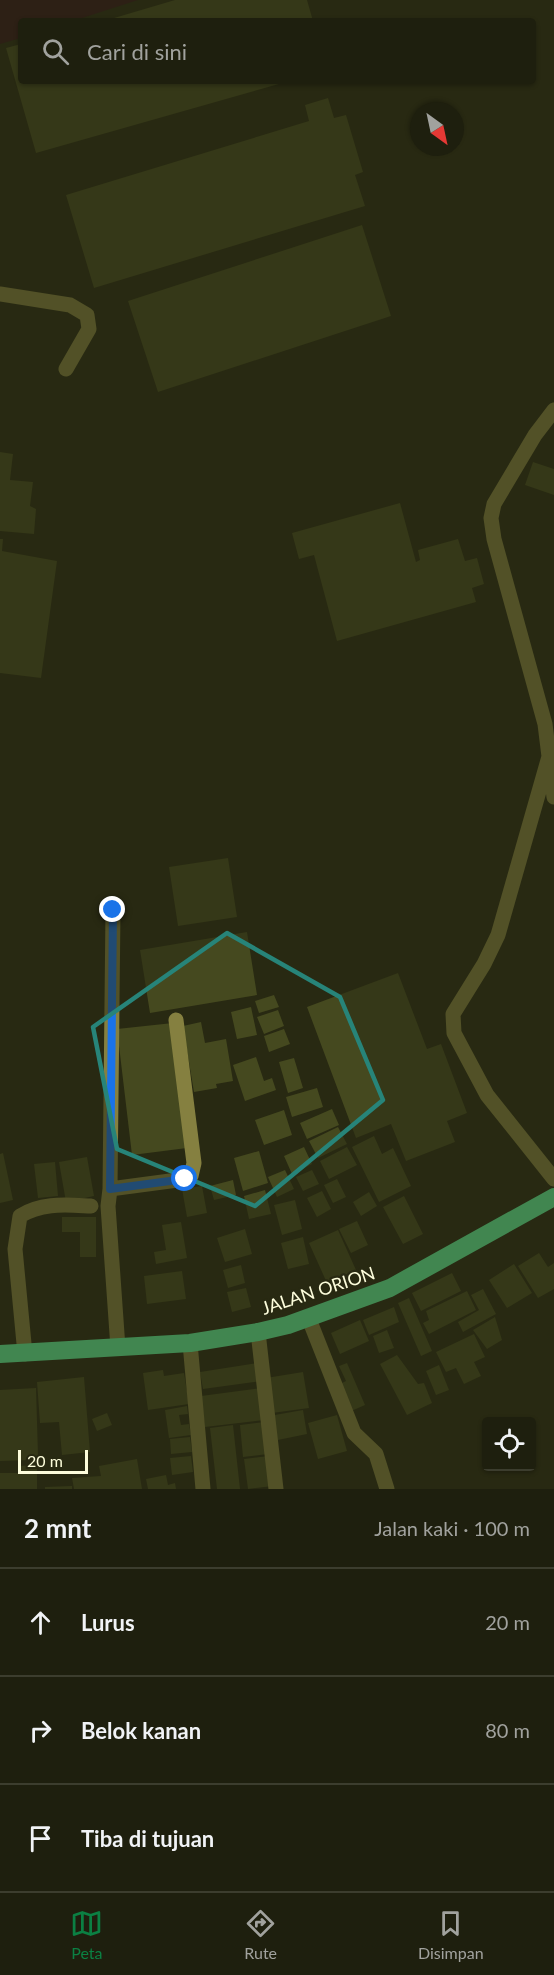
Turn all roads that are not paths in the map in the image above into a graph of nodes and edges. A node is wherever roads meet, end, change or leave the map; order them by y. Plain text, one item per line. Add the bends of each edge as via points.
1 (0, 294) edge
2 (66, 369) dead end
3 (554, 410) edge
4 (550, 753) junction
5 (554, 797) edge
6 (113, 910) dead end
7 (176, 1020) dead end
8 (554, 1179) edge
9 (110, 1189) junction
10 (554, 1197) edge
11 (91, 1206) dead end
12 (309, 1318) junction
13 (258, 1332) junction
14 (189, 1343) junction
15 (118, 1348) junction
16 (0, 1354) edge
17 (25, 1354) junction
18 (203, 1489) edge
19 (276, 1489) edge
20 (387, 1489) edge

1 - 2 street via 70,305 87,315 89,329
3 - 4 street via 514,469 494,504 491,518
4 - 5 street
4 - 8 street via 498,935 453,1014 454,1033 487,1095
6 - 9 street
7 - 9 street via 194,1163 191,1176
9 - 15 street
10 - 12 highway, JALAN ORION via 390,1288
11 - 17 street via 51,1205 20,1216 15,1249
12 - 13 highway, JALAN ORION
12 - 20 street via 354,1433 375,1454
13 - 14 highway, JALAN ORION
13 - 19 street
14 - 15 highway, JALAN ORION
14 - 18 street
15 - 17 highway, JALAN ORION
16 - 17 highway, JALAN ORION

